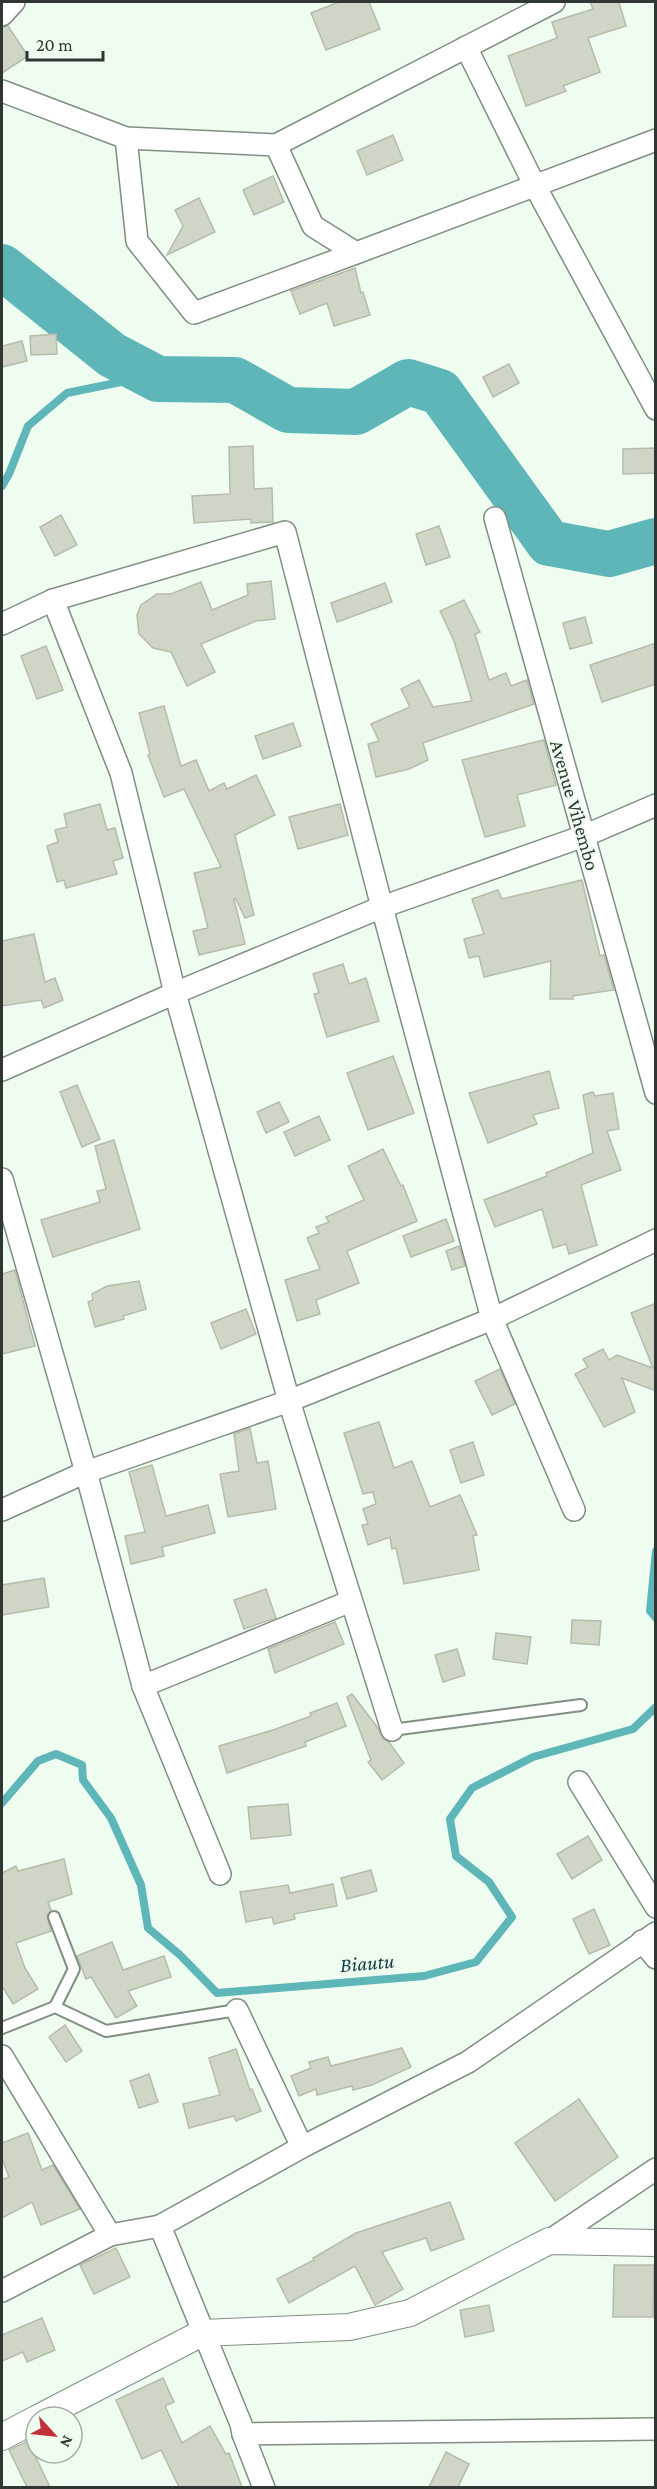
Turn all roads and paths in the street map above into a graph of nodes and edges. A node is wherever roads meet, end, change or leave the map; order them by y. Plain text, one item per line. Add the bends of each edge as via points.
1 (14, 2) edge
2 (554, 2) edge
3 (2, 15) edge
4 (466, 47) junction
5 (2, 91) edge
6 (126, 138) junction
7 (656, 140) edge
8 (276, 145) junction
9 (535, 186) junction
10 (356, 253) junction
11 (656, 409) edge
12 (495, 518) dead end
13 (53, 600) junction
14 (2, 624) edge
15 (656, 805) edge
16 (584, 836) junction
17 (382, 907) junction
18 (175, 993) junction
19 (2, 1070) edge
20 (656, 1093) edge
21 (2, 1179) edge
22 (656, 1240) edge
23 (492, 1319) junction
24 (289, 1401) junction
25 (87, 1472) junction
26 (2, 1510) edge
27 (574, 1510) dead end
28 (351, 1601) junction
29 (142, 1686) junction
30 (581, 1705) dead end
31 (392, 1730) joint
32 (579, 1782) dead end
33 (220, 1874) dead end
34 (656, 1907) edge
35 (54, 1917) dead end
36 (649, 1937) edge
37 (656, 1958) edge
38 (55, 2007) junction
39 (237, 2010) joint
40 (2, 2028) edge
41 (2, 2056) edge
42 (302, 2147) junction
43 (656, 2169) edge
44 (160, 2226) junction
45 (110, 2235) junction
46 (549, 2241) junction
47 (656, 2243) edge
48 (2, 2291) edge
49 (202, 2333) junction
50 (63, 2405) edge
51 (24, 2425) edge
52 (656, 2429) edge
53 (243, 2434) junction
54 (2, 2437) edge
55 (264, 2487) edge

1 - 3 street
2 - 4 street
4 - 8 street
4 - 9 street
5 - 6 street
6 - 8 street
6 - 10 street via 137,241 194,312
7 - 9 street
8 - 10 street via 313,226
9 - 10 street
9 - 11 street
12 - 16 street, Avenue Vihembo
13 - 14 street
13 - 17 street via 285,532
13 - 18 street via 121,772
15 - 16 street
16 - 17 street
16 - 20 street, Avenue Vihembo
17 - 18 street
17 - 23 street
18 - 19 street
18 - 24 street
21 - 25 street
22 - 23 street
23 - 24 street
23 - 27 street
24 - 25 street
24 - 28 street
25 - 26 street
25 - 29 street
28 - 29 street
28 - 31 street
29 - 33 street
30 - 31 lane
32 - 34 street
35 - 38 lane via 74,1969
36 - 37 street
36 - 42 street via 468,2062
38 - 39 lane via 106,2031
38 - 40 lane
39 - 42 street
41 - 45 street
42 - 44 street
43 - 46 street
44 - 45 street
44 - 49 street
45 - 48 street
46 - 47 street
46 - 49 street via 411,2313 349,2327
49 - 50 street
49 - 53 street
51 - 54 street
52 - 53 street
53 - 55 street

